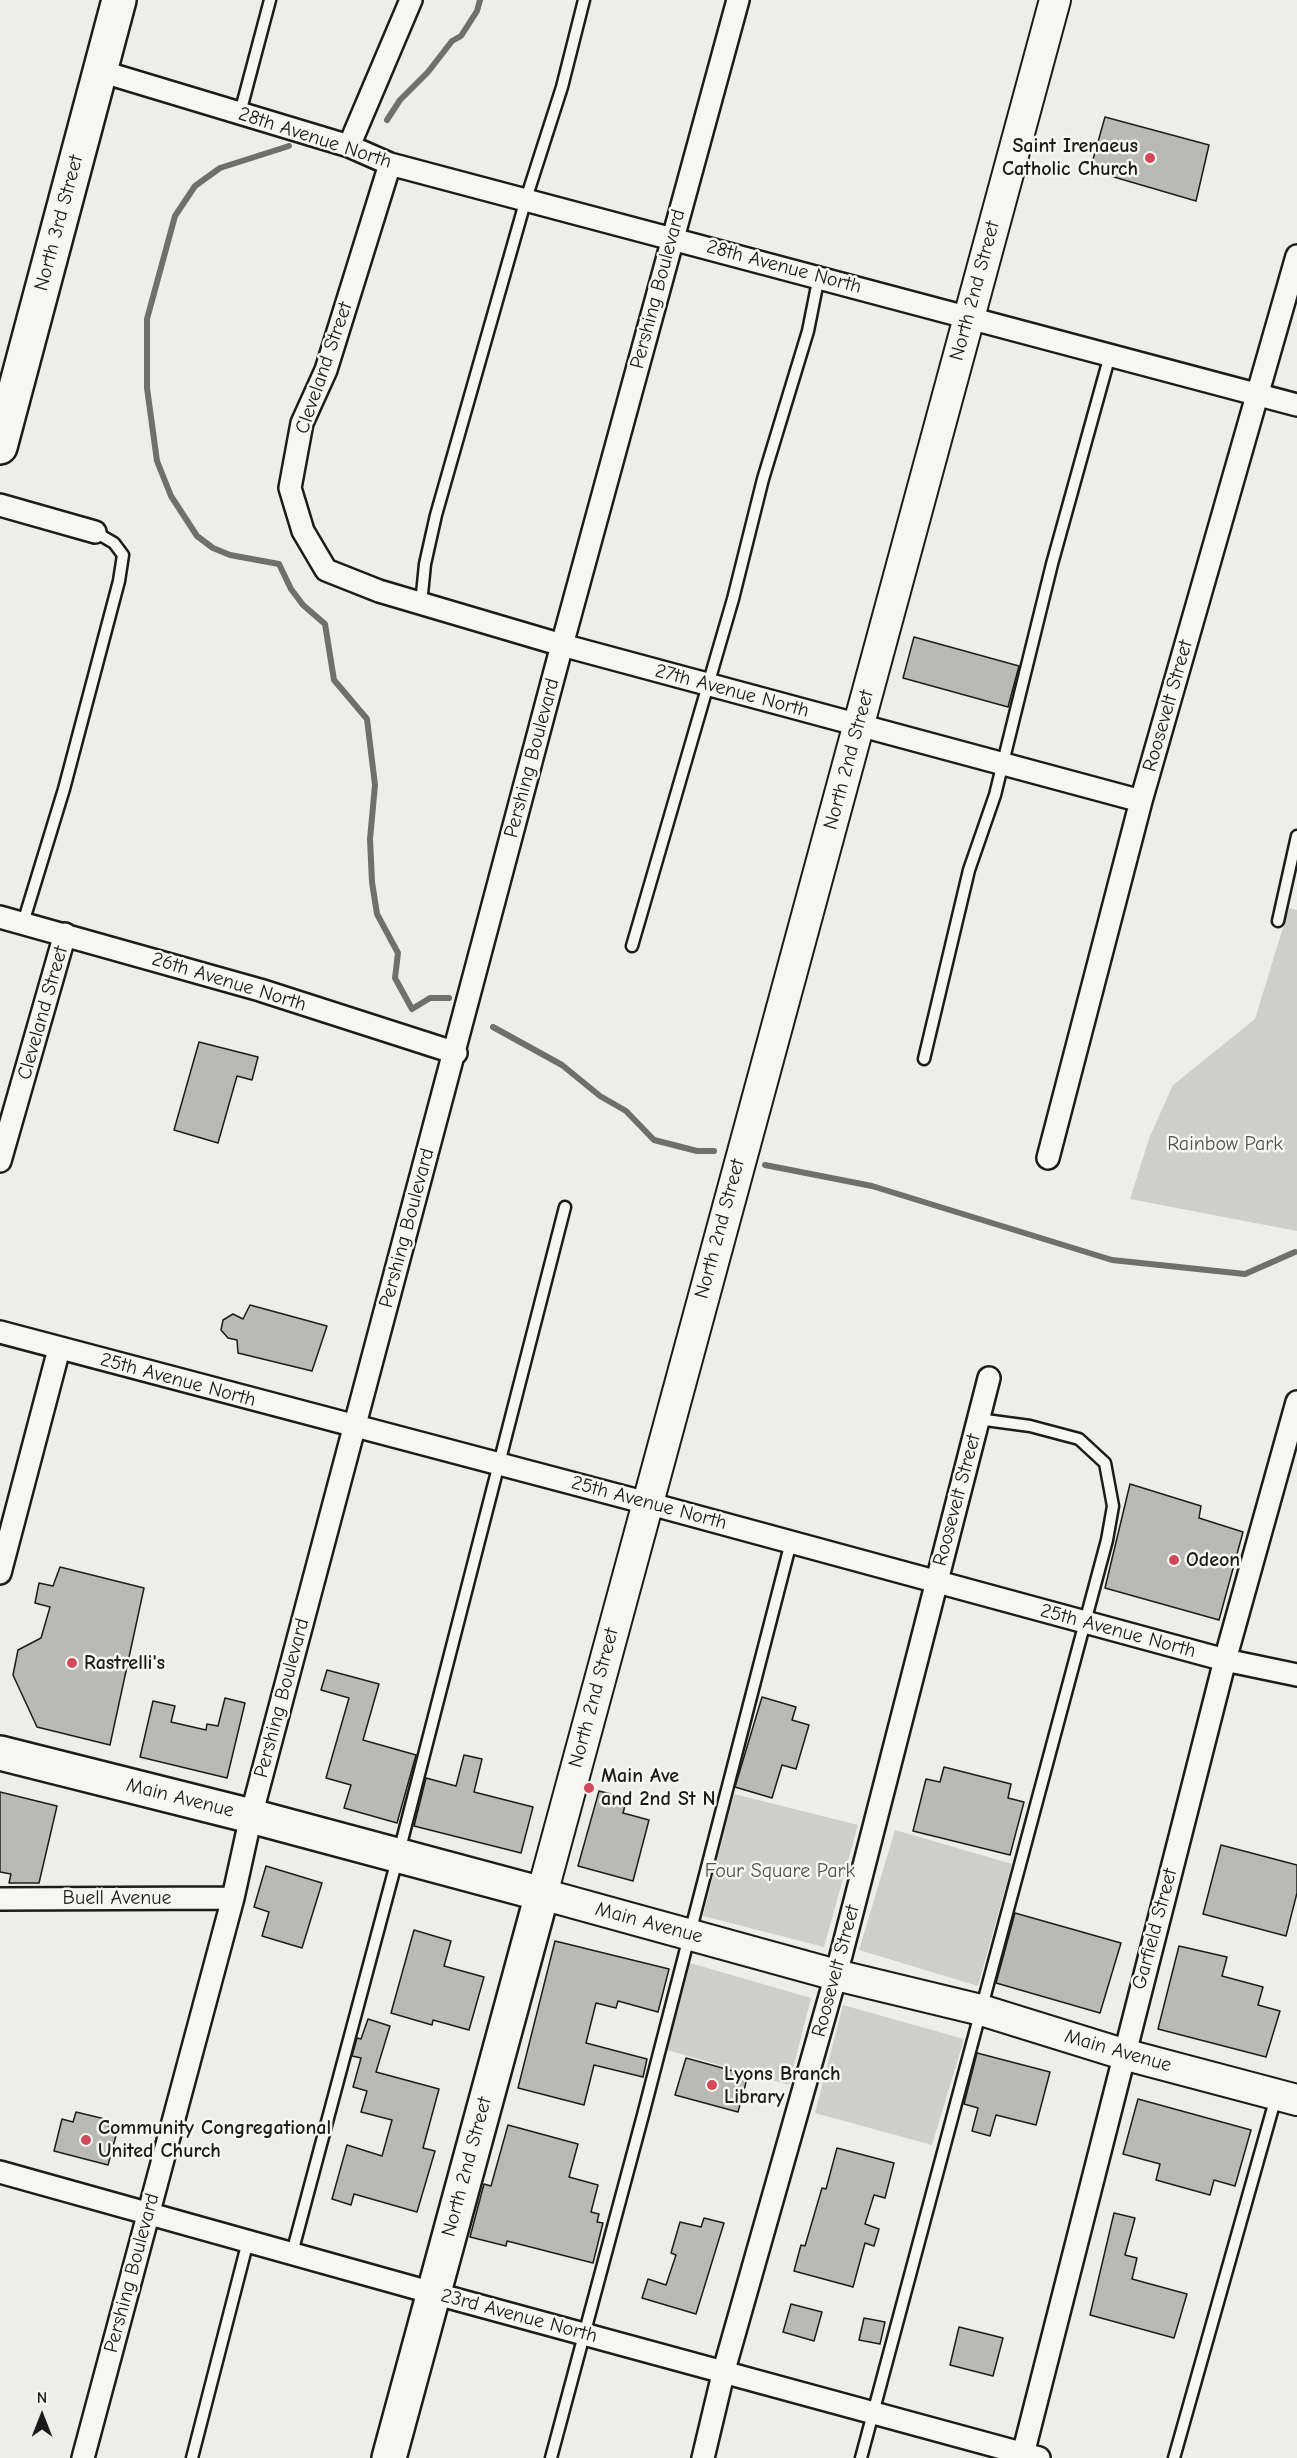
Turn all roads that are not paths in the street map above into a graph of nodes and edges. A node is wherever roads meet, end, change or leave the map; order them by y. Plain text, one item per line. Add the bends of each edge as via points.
1 (119, 0) edge
2 (270, 0) edge
3 (411, 0) edge
4 (584, 0) edge
5 (738, 0) edge
6 (1055, 0) edge
7 (100, 71) junction
8 (240, 113) junction
9 (349, 146) junction
10 (390, 164) junction
11 (526, 199) junction
12 (671, 237) junction
13 (1297, 255) edge
14 (819, 276) junction
15 (968, 316) junction
16 (1110, 355) junction
17 (1258, 395) junction
18 (1297, 405) edge
19 (0, 447) edge
20 (0, 505) edge
21 (95, 532) joint
22 (326, 570) joint
23 (421, 604) junction
24 (562, 645) junction
25 (708, 685) junction
26 (859, 726) junction
27 (1002, 764) junction
28 (1141, 801) junction
29 (1297, 837) edge
30 (1284, 899) junction
31 (1297, 902) edge
32 (0, 917) edge
33 (1278, 921) dead end
34 (23, 923) junction
35 (65, 934) junction
36 (632, 946) dead end
37 (456, 1053) junction
38 (924, 1059) dead end
39 (1048, 1158) dead end
40 (0, 1161) edge
41 (565, 1206) dead end
42 (0, 1332) edge
43 (59, 1349) junction
44 (989, 1378) dead end
45 (1297, 1402) edge
46 (978, 1419) junction
47 (354, 1426) junction
48 (500, 1463) junction
49 (647, 1503) junction
50 (791, 1542) junction
51 (0, 1573) edge
52 (935, 1581) junction
53 (1084, 1622) junction
54 (1225, 1660) junction
55 (1297, 1675) edge
56 (0, 1753) edge
57 (251, 1816) junction
58 (398, 1856) junction
59 (542, 1894) junction
60 (233, 1898) junction
61 (0, 1899) edge
62 (689, 1934) junction
63 (836, 1975) junction
64 (981, 2010) junction
65 (1123, 2054) junction
66 (1287, 2097) edge
67 (0, 2172) edge
68 (148, 2212) junction
69 (248, 2241) junction
70 (292, 2253) junction
71 (433, 2294) junction
72 (584, 2333) junction
73 (724, 2370) junction
74 (874, 2411) junction
75 (1028, 2457) edge
76 (83, 2458) edge
77 (192, 2458) edge
78 (389, 2458) edge
79 (550, 2458) edge
80 (702, 2458) edge
81 (861, 2458) edge
82 (1174, 2458) edge

1 - 7 main road, North 3rd Street
2 - 8 lane
3 - 9 street
4 - 11 lane via 562,87
5 - 12 street, Pershing Boulevard
6 - 15 street, North 2nd Street
7 - 8 street, 28th Avenue North
7 - 19 main road, North 3rd Street
8 - 9 street, 28th Avenue North
9 - 10 street, 28th Avenue North
10 - 11 street, 28th Avenue North
10 - 22 street, Cleveland Street via 326,370 302,423 290,488 303,531
11 - 12 street, 28th Avenue North
11 - 23 lane via 436,515
12 - 14 street, 28th Avenue North
12 - 24 street, Pershing Boulevard
13 - 17 street, Roosevelt Street
14 - 15 street, 28th Avenue North
14 - 25 lane via 808,331
15 - 16 street, 28th Avenue North
15 - 26 street, North 2nd Street
16 - 17 street, 28th Avenue North
16 - 27 lane
17 - 18 street, 28th Avenue North
17 - 28 street, Roosevelt Street
20 - 21 street
21 - 34 lane via 114,543 123,555 119,581 64,789
22 - 23 street, 27th Avenue North
23 - 24 street, 27th Avenue North
24 - 25 street, 27th Avenue North
24 - 37 street, Pershing Boulevard
25 - 26 street, 27th Avenue North
25 - 36 lane
26 - 27 street, 27th Avenue North
26 - 49 street, North 2nd Street
27 - 28 street, 27th Avenue North
27 - 38 lane via 969,870
28 - 39 street, Roosevelt Street
29 - 30 lane
30 - 31 lane
30 - 33 lane
32 - 34 street, 26th Avenue North
34 - 35 street, 26th Avenue North
35 - 37 street, 26th Avenue North via 260,990
35 - 40 street, Cleveland Street
37 - 47 street, Pershing Boulevard
41 - 48 lane
42 - 43 street, 25th Avenue North
43 - 47 street, 25th Avenue North
43 - 51 street
44 - 46 street, Roosevelt Street
45 - 54 street, Garfield Street
46 - 52 street, Roosevelt Street
46 - 53 lane via 1030,1426 1079,1439 1105,1463 1113,1506
47 - 48 street, 25th Avenue North
47 - 57 street, Pershing Boulevard
48 - 49 street, 25th Avenue North
48 - 58 lane
49 - 50 street, 25th Avenue North
49 - 59 street, North 2nd Street
50 - 52 street, 25th Avenue North
50 - 62 lane
52 - 53 street, 25th Avenue North
52 - 63 street, Roosevelt Street
53 - 54 street, 25th Avenue North
53 - 64 lane
54 - 55 street, 25th Avenue North
54 - 65 street, Garfield Street
56 - 57 main road, Main Avenue
57 - 58 main road, Main Avenue
57 - 60 street, Pershing Boulevard
58 - 59 main road, Main Avenue
58 - 70 lane
59 - 62 street, Main Avenue
59 - 71 main road, North 2nd Street
60 - 61 street, Buell Avenue
60 - 68 street, Pershing Boulevard
62 - 63 street, Main Avenue
62 - 72 lane
63 - 64 street, Main Avenue
63 - 73 street, Roosevelt Street
64 - 65 street, Main Avenue
64 - 74 lane
65 - 66 street, Main Avenue
65 - 75 street, Garfield Street
66 - 82 lane
67 - 68 street, 23rd Avenue North
68 - 69 street, 23rd Avenue North
68 - 76 street, Pershing Boulevard
69 - 70 street, 23rd Avenue North
69 - 77 lane
70 - 71 street, 23rd Avenue North
71 - 72 street, 23rd Avenue North
71 - 78 main road, North 2nd Street
72 - 73 street, 23rd Avenue North
72 - 79 lane
73 - 74 street, 23rd Avenue North
73 - 80 street, Roosevelt Street
74 - 75 street, 23rd Avenue North
74 - 81 lane

